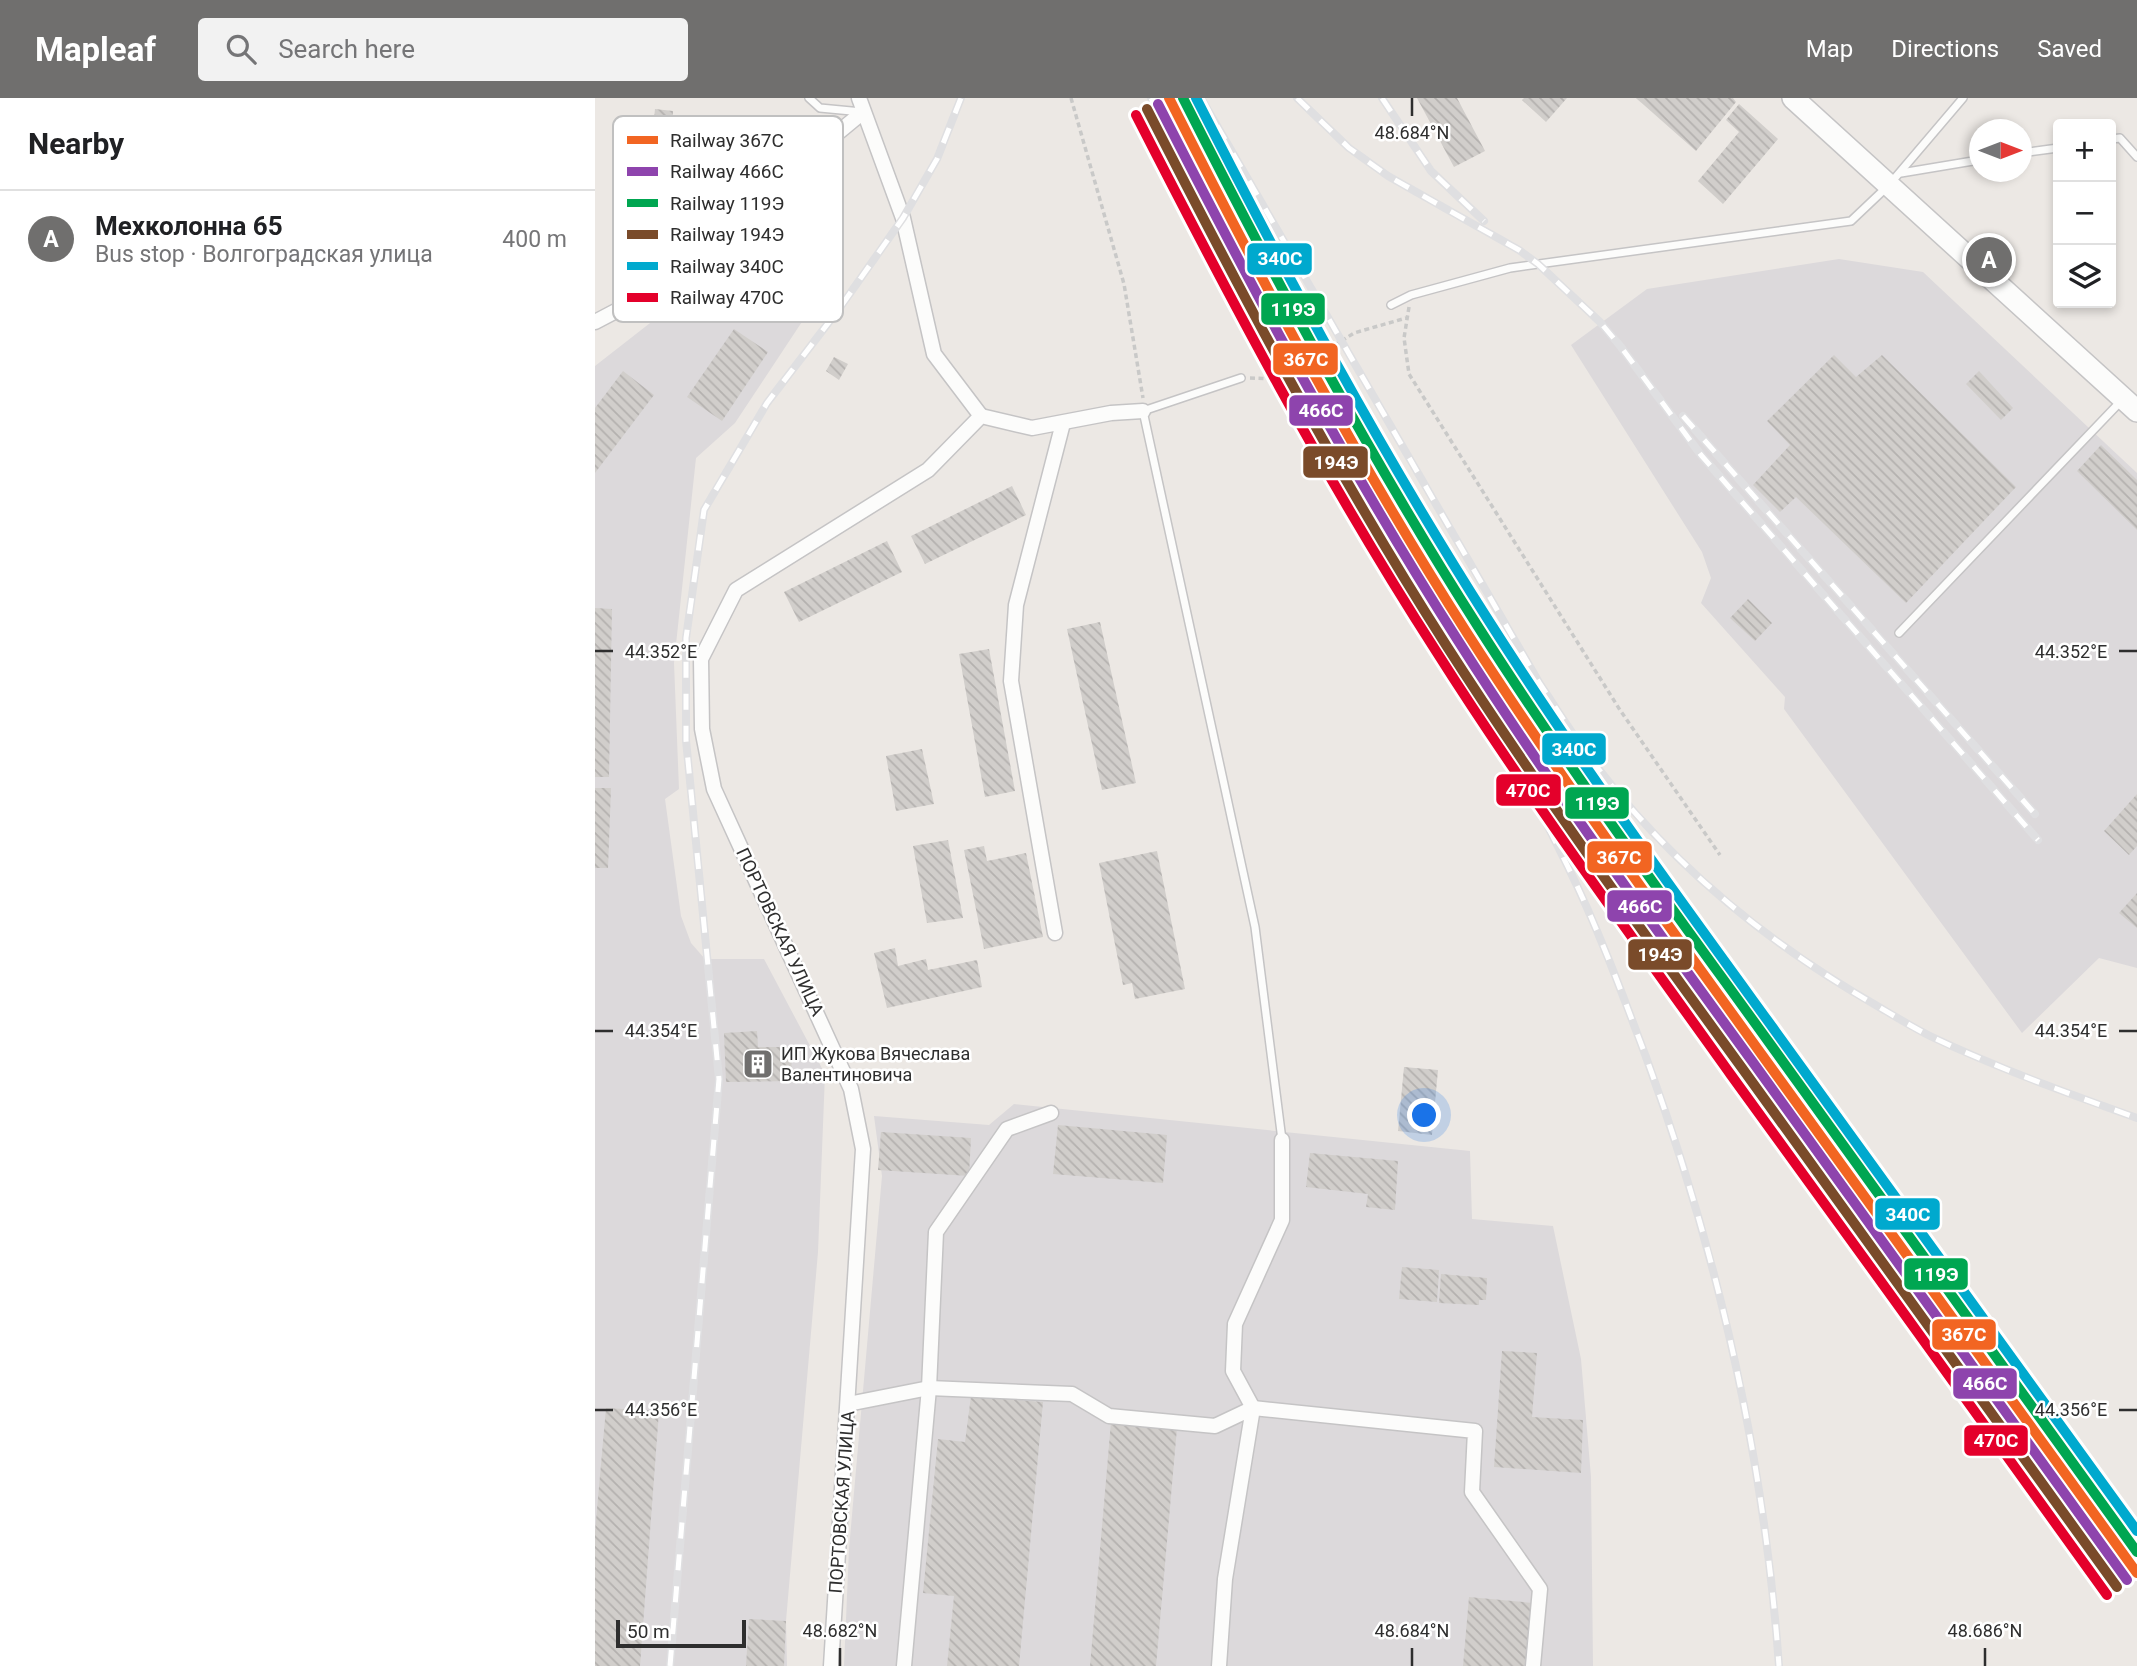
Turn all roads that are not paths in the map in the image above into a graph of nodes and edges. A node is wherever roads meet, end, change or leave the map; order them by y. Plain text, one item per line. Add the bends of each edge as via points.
1 (809, 98) edge
2 (1793, 98) edge
3 (1963, 98) edge
4 (861, 105) edge
5 (843, 121) edge
6 (2116, 138) edge
7 (2053, 149) edge
8 (2032, 152) edge
9 (2137, 157) edge
10 (1969, 162) edge
11 (1895, 179) junction
12 (1391, 305) dead end
13 (613, 313) edge
14 (595, 322) edge
15 (1241, 378) road end
16 (2130, 405) edge
17 (1144, 410) junction
18 (981, 416) junction
19 (1063, 423) junction
20 (1899, 633) dead end
21 (1055, 933) dead end
22 (1051, 1113) dead end
23 (1282, 1140) joint
24 (929, 1388) junction
25 (848, 1404) junction
26 (1253, 1408) junction
27 (831, 1666) edge
28 (904, 1666) edge
29 (1219, 1666) edge
30 (1533, 1666) edge

1 - 4 lane via 820,108
2 - 11 main road
3 - 11 lane
4 - 5 street
4 - 18 street via 903,218 934,354
6 - 9 lane
7 - 8 lane
10 - 11 lane
11 - 12 lane via 1851,221 1510,268 1411,295
11 - 16 main road
13 - 14 street
15 - 17 lane
16 - 20 lane
17 - 19 street
17 - 23 lane via 1255,927
18 - 19 street via 1032,428
18 - 25 street, ПОРТОВСКАЯ УЛИЦА via 928,470 736,590 701,659 702,729 714,789 851,1089 863,1149
19 - 21 street via 1016,605 1011,681
22 - 24 street via 1007,1129 936,1232
23 - 26 street via 1282,1220 1235,1324 1233,1371
24 - 25 street
24 - 26 street via 1072,1394 1109,1416 1215,1426
24 - 28 street
25 - 27 street, ПОРТОВСКАЯ УЛИЦА
26 - 29 street via 1225,1579
26 - 30 street via 1475,1431 1472,1492 1540,1589

